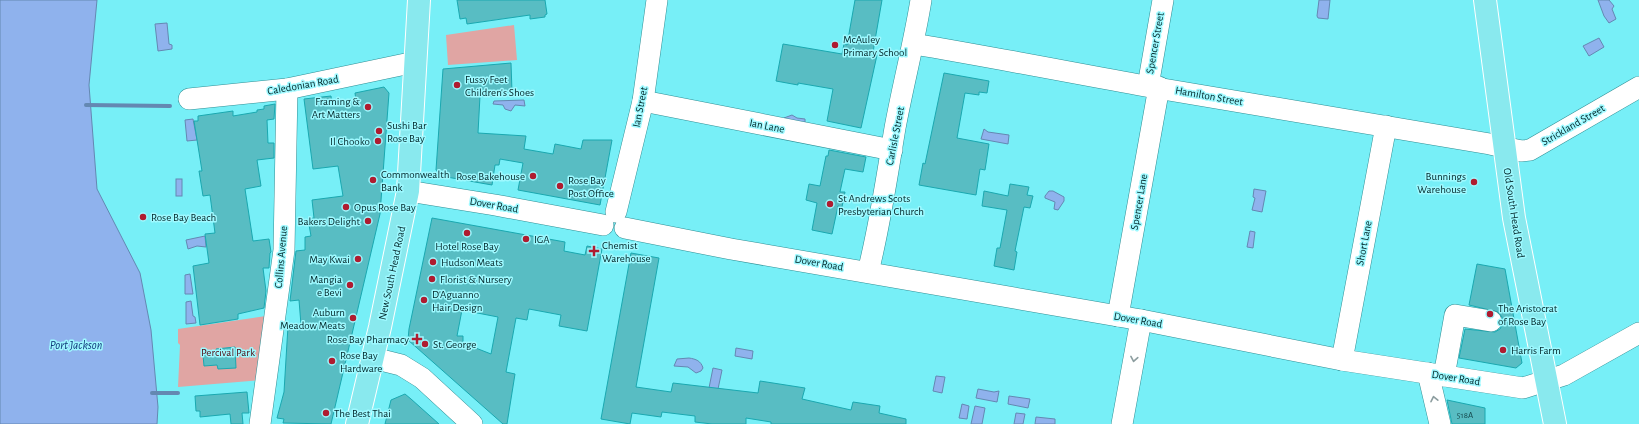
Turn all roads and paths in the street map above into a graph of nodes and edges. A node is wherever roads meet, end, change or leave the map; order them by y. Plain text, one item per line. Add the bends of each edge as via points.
1 (419, 0) edge
2 (657, 0) edge
3 (921, 0) edge
4 (1162, 0) edge
5 (1485, 0) edge
6 (914, 44) junction
7 (415, 62) junction
8 (1153, 86) junction
9 (1639, 88) edge
10 (287, 90) junction
11 (189, 99) dead end
12 (642, 101) junction
13 (1386, 126) junction
14 (1504, 147) junction
15 (892, 150) junction
16 (408, 191) junction
17 (615, 222) junction
18 (868, 272) junction
19 (1118, 316) junction
20 (1141, 320) junction
21 (1491, 321) dead end
22 (1639, 333) edge
23 (373, 358) junction
24 (1342, 360) junction
25 (1436, 375) junction
26 (1546, 382) junction
27 (260, 424) edge
28 (357, 424) edge
29 (472, 424) edge
30 (1122, 424) edge
31 (1440, 424) edge
32 (1555, 424) edge

1 - 7 main road, New South Head Road
2 - 12 street, Ian Street
3 - 6 street, Carlisle Street
4 - 8 street, Spencer Street
5 - 14 main road, Old South Head Road
6 - 8 street, Hamilton Street
6 - 15 street, Carlisle Street
7 - 10 street, Caledonian Road
7 - 16 main road, New South Head Road
8 - 13 street, Hamilton Street
8 - 19 street, Spencer Lane
9 - 14 street, Strickland Street via 1530,150 1521,151
10 - 11 street, Caledonian Road
10 - 27 street, Collins Avenue via 284,250
12 - 15 street, Ian Lane
12 - 17 street, Ian Street
13 - 14 street, Hamilton Street
13 - 24 street, Short Lane
14 - 26 main road, Old South Head Road via 1514,218
15 - 18 street, Carlisle Street
16 - 17 street, Dover Road
16 - 23 main road, New South Head Road
17 - 18 street, Dover Road via 704,245
18 - 19 street, Dover Road
19 - 20 street, Dover Road
20 - 24 street, Dover Road
20 -> 30 street
21 - 25 street via 1455,315
22 - 26 street, Dover Road via 1564,375
23 - 28 main road, New South Head Road
23 - 29 street via 401,365 422,378
24 - 25 street, Dover Road
25 - 26 street, Dover Road via 1523,388
31 -> 25 street
26 - 32 main road, Old South Head Road

